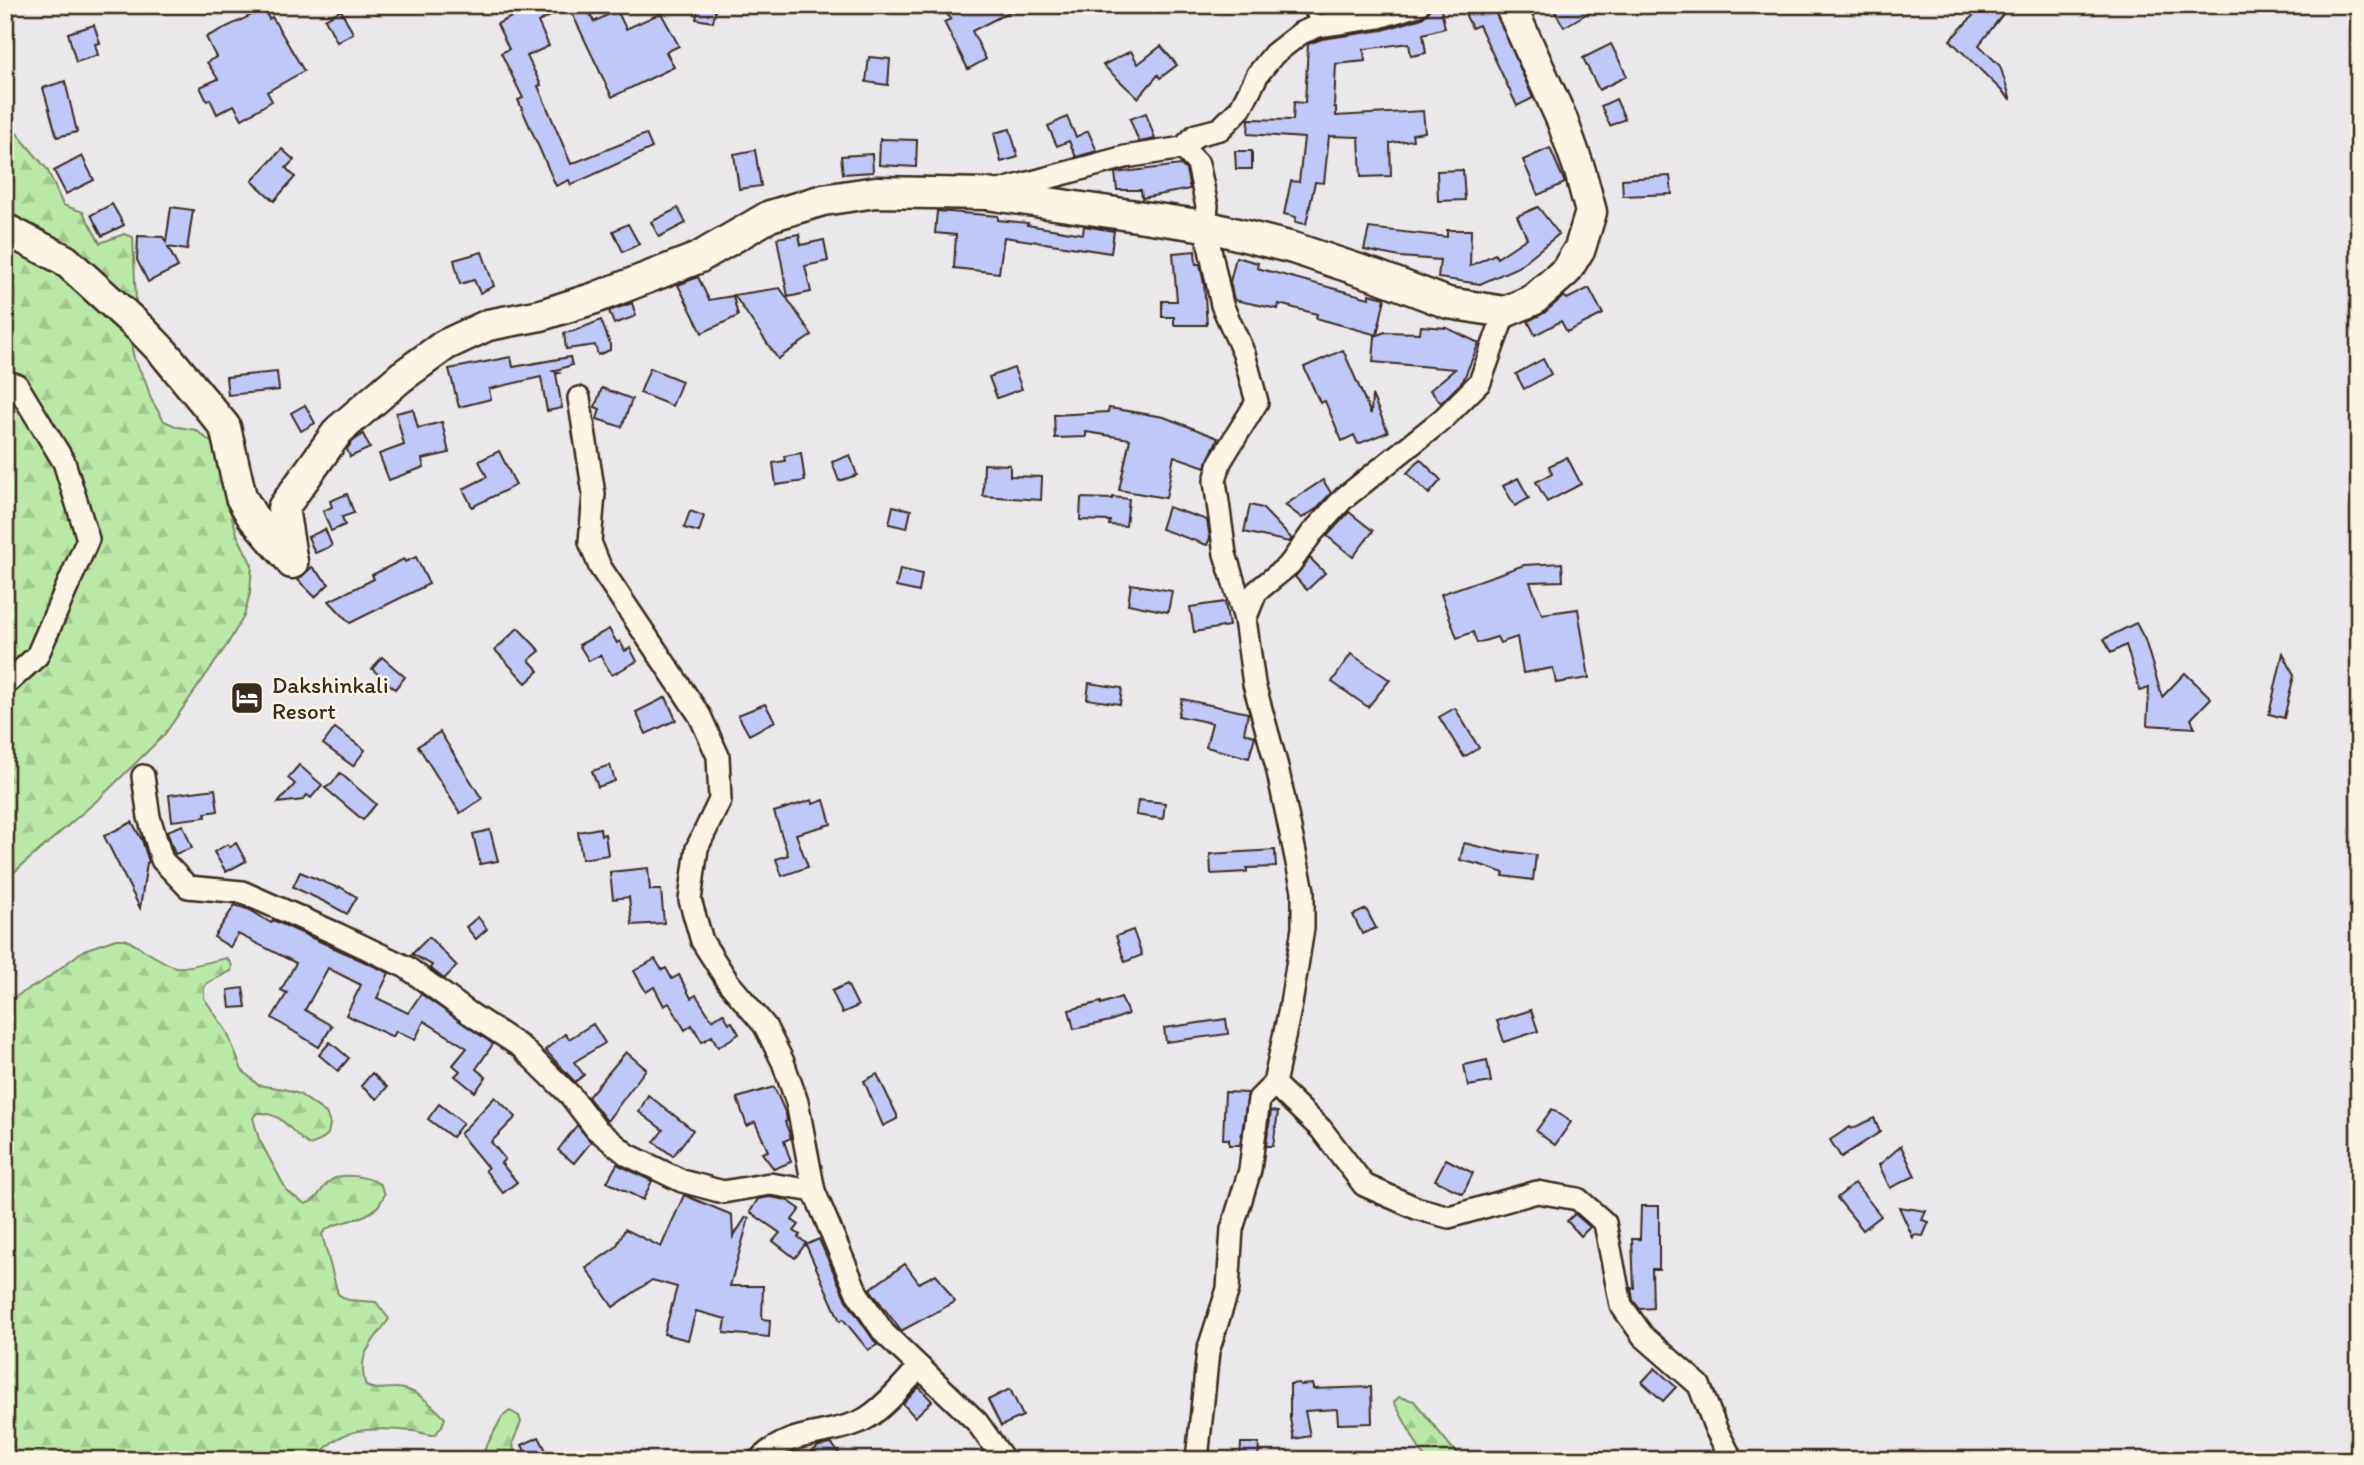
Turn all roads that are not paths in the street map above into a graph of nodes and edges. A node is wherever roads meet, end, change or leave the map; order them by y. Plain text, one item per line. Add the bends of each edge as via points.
1 (1308, 5) edge
2 (1418, 5) edge
3 (1510, 5) edge
4 (1318, 26) junction
5 (1183, 148) junction
6 (987, 194) junction
7 (1205, 226) junction
8 (5, 229) edge
9 (1505, 312) junction
10 (5, 380) edge
11 (579, 398) dead end
12 (1245, 619) junction
13 (5, 685) edge
14 (143, 776) dead end
15 (1273, 1084) junction
16 (814, 1191) junction
17 (919, 1367) junction
18 (759, 1460) edge
19 (1004, 1460) edge
20 (1197, 1460) edge
21 (1732, 1460) edge

1 - 4 lane
2 - 4 street via 1379,17
3 - 9 main road via 1562,120 1591,212 1580,248 1566,271 1533,300
4 - 5 street via 1274,54 1240,109 1220,129 1196,135
5 - 6 street via 1125,157
5 - 7 street via 1198,164 1207,206
6 - 7 main road
6 - 8 main road via 876,192 823,201 770,216 698,258 595,298 488,326 445,345 339,430 283,508 292,563 241,497 225,427 164,353 65,260
7 - 9 main road via 1293,248 1448,303
7 - 12 street via 1222,304 1244,354 1257,402 1220,462 1215,481 1225,554
9 - 12 street via 1480,382 1443,419 1344,498 1290,564 1256,592
10 - 13 street via 17,385 64,461 88,539 37,656
11 - 16 street via 594,494 590,542 600,567 700,716 718,755 720,800 697,848 690,900 702,941 728,982 765,1026 783,1062 797,1102
12 - 15 street via 1254,684 1303,891 1303,928
14 - 16 street via 162,860 188,887 242,892 406,967 521,1047 570,1095 596,1129 628,1155 682,1181 723,1192 770,1184
15 - 20 street via 1258,1099 1250,1170 1232,1228 1228,1289 1208,1351
15 - 21 street via 1321,1129 1364,1185 1416,1208 1449,1217 1537,1192 1578,1199 1605,1223 1621,1306 1643,1336 1699,1385
16 - 17 street via 857,1293 884,1333
17 - 18 street via 861,1422 791,1439
17 - 19 street via 977,1422

